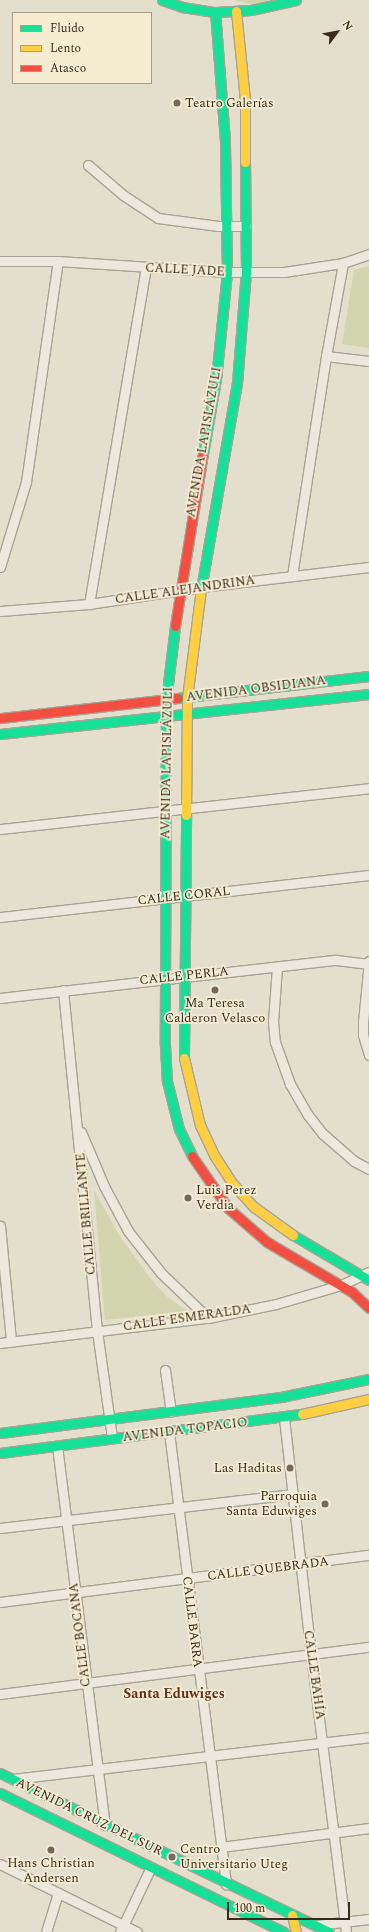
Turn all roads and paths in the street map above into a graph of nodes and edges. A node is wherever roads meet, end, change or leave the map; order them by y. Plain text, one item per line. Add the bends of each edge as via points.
1 (162, 0) edge
2 (296, 0) edge
3 (236, 11) junction
4 (215, 12) junction
5 (237, 24) junction
6 (216, 25) junction
7 (88, 165) dead end
8 (226, 226) junction
9 (246, 226) junction
10 (369, 254) edge
11 (0, 261) edge
12 (58, 261) junction
13 (343, 263) junction
14 (146, 268) junction
15 (227, 272) junction
16 (246, 272) junction
17 (326, 356) junction
18 (369, 361) edge
19 (0, 567) edge
20 (369, 567) edge
21 (292, 576) junction
22 (201, 587) junction
23 (179, 590) junction
24 (90, 604) junction
25 (0, 611) edge
26 (369, 676) edge
27 (369, 694) edge
28 (187, 698) junction
29 (166, 700) junction
30 (187, 715) junction
31 (0, 718) edge
32 (166, 718) junction
33 (0, 734) edge
34 (369, 788) edge
35 (186, 808) junction
36 (166, 811) junction
37 (0, 830) edge
38 (369, 875) edge
39 (185, 895) junction
40 (166, 897) junction
41 (0, 917) edge
42 (369, 963) edge
43 (277, 967) junction
44 (184, 976) junction
45 (165, 978) junction
46 (63, 990) junction
47 (0, 998) edge
48 (369, 1055) edge
49 (77, 1122) junction
50 (369, 1169) edge
51 (0, 1226) edge
52 (367, 1275) edge
53 (341, 1285) junction
54 (369, 1308) edge
55 (208, 1318) junction
56 (97, 1331) junction
57 (11, 1341) junction
58 (0, 1343) edge
59 (165, 1370) dead end
60 (369, 1379) edge
61 (369, 1399) edge
62 (171, 1412) junction
63 (284, 1418) junction
64 (110, 1421) junction
65 (169, 1432) junction
66 (0, 1433) edge
67 (112, 1438) junction
68 (57, 1446) junction
69 (0, 1453) edge
70 (293, 1494) junction
71 (178, 1508) junction
72 (66, 1521) junction
73 (0, 1528) edge
74 (369, 1555) edge
75 (301, 1565) junction
76 (187, 1579) junction
77 (75, 1592) junction
78 (0, 1602) edge
79 (369, 1648) edge
80 (310, 1655) junction
81 (198, 1669) junction
82 (86, 1683) junction
83 (0, 1694) edge
84 (369, 1738) edge
85 (323, 1743) junction
86 (209, 1757) junction
87 (96, 1768) junction
88 (0, 1773) edge
89 (12, 1779) junction
90 (0, 1793) edge
91 (105, 1825) junction
92 (369, 1828) edge
93 (335, 1832) junction
94 (221, 1847) junction
95 (0, 1864) edge
96 (150, 1866) junction
97 (226, 1884) junction
98 (58, 1893) junction
99 (270, 1906) junction
100 (292, 1915) junction
101 (369, 1919) edge
102 (345, 1922) junction
103 (315, 1926) junction
104 (121, 1928) edge
105 (281, 1931) edge
106 (46, 1932) edge
107 (137, 1932) edge
108 (296, 1932) edge
109 (329, 1932) edge
110 (346, 1932) edge

1 - 4 main road via 182,7
2 - 3 main road via 277,6
3 - 4 main road
3 - 5 main road, AVENIDA LAPISLÁZULI
4 - 6 main road, AVENIDA LAPISLÁZULI
5 - 6 main road via 228,19
5 - 9 main road, AVENIDA LAPISLÁZULI via 245,100
6 - 8 main road, AVENIDA LAPISLÁZULI via 225,141
7 - 8 street via 123,195 153,215
8 - 9 street
8 - 15 main road, AVENIDA LAPISLÁZULI
9 - 16 main road, AVENIDA LAPISLÁZULI
10 - 13 street, CALLE JADE
11 - 12 street, CALLE JADE
12 - 14 street, CALLE JADE
12 - 19 street via 26,482
13 - 16 street, CALLE JADE via 284,272
13 - 17 street
14 - 15 street, CALLE JADE
14 - 24 street
15 - 16 street, CALLE JADE
15 - 23 main road, AVENIDA LAPISLÁZULI via 216,379
16 - 22 main road, AVENIDA LAPISLÁZULI via 238,383
17 - 18 street
17 - 21 street
20 - 21 street, CALLE ALEJANDRINA
21 - 22 street, CALLE ALEJANDRINA
22 - 23 street, CALLE ALEJANDRINA
22 - 28 main road, AVENIDA LAPISLÁZULI
23 - 24 street, CALLE ALEJANDRINA
23 - 29 main road, AVENIDA LAPISLÁZULI
24 - 25 street, CALLE ALEJANDRINA
26 - 28 main road, AVENIDA OBSIDIANA
27 - 30 main road, AVENIDA OBSIDIANA
28 - 29 main road, AVENIDA OBSIDIANA
28 - 30 main road, AVENIDA LAPISLÁZULI
29 - 31 main road, AVENIDA OBSIDIANA
29 - 32 main road, AVENIDA LAPISLÁZULI
30 - 32 main road, AVENIDA OBSIDIANA
30 - 35 main road, AVENIDA LAPISLÁZULI
32 - 33 main road, AVENIDA OBSIDIANA
32 - 36 main road, AVENIDA LAPISLÁZULI
34 - 35 street
35 - 36 street
35 - 39 main road, AVENIDA LAPISLÁZULI
36 - 37 street
36 - 40 main road, AVENIDA LAPISLÁZULI
38 - 39 street, CALLE CORAL
39 - 40 street, CALLE CORAL
39 - 44 main road, AVENIDA LAPISLÁZULI
40 - 41 street, CALLE CORAL
40 - 45 main road, AVENIDA LAPISLÁZULI
42 - 43 street, CALLE PERLA via 336,960
42 - 48 street via 363,1028
43 - 44 street, CALLE PERLA
43 - 50 street via 275,1042 290,1084 301,1106 324,1134 354,1161
44 - 45 street, CALLE PERLA
44 - 52 main road, AVENIDA LAPISLÁZULI via 184,1065 200,1125 217,1160 254,1208 278,1226
45 - 46 street, CALLE PERLA
45 - 53 main road, AVENIDA LAPISLÁZULI via 167,1081 179,1129 195,1162 216,1194 249,1228
46 - 47 street, CALLE PERLA
46 - 49 street, CALLE BRILLANTE
49 - 55 street via 104,1186 128,1231 161,1273
49 - 56 street, CALLE BRILLANTE
51 - 57 street
52 - 53 street, CALLE ESMERALDA
53 - 54 main road, AVENIDA LAPISLÁZULI
53 - 55 street, CALLE ESMERALDA via 276,1304
55 - 56 street, CALLE ESMERALDA
56 - 57 street, CALLE ESMERALDA
56 - 64 street, CALLE BRILLANTE
57 - 58 street, CALLE ESMERALDA
59 - 62 street
60 - 62 main road, AVENIDA TOPACIO via 281,1397
61 - 63 main road, AVENIDA TOPACIO
62 - 64 main road, AVENIDA TOPACIO
63 - 65 main road, AVENIDA TOPACIO
63 - 70 street, CALLE BAHÍA
64 - 66 main road, AVENIDA TOPACIO
64 - 67 street, CALLE BRILLANTE
65 - 67 main road, AVENIDA TOPACIO
65 - 71 street, CALLE BARRA
67 - 68 main road, AVENIDA TOPACIO
68 - 69 main road, AVENIDA TOPACIO
68 - 72 street, CALLE BOCANA
70 - 71 street
70 - 75 street, CALLE BAHÍA
71 - 72 street
71 - 76 street, CALLE BARRA
72 - 73 street
72 - 77 street, CALLE BOCANA
74 - 75 street, CALLE QUEBRADA
75 - 76 street, CALLE QUEBRADA
75 - 80 street, CALLE BAHÍA
76 - 77 street, CALLE QUEBRADA
76 - 81 street, CALLE BARRA
77 - 78 street, CALLE QUEBRADA
77 - 82 street, CALLE BOCANA
79 - 80 street
80 - 81 street
80 - 85 street, CALLE BAHÍA
81 - 82 street
81 - 86 street, CALLE BARRA
82 - 83 street
82 - 87 street, CALLE BOCANA
84 - 85 street
85 - 86 street
85 - 93 street, CALLE BAHÍA
86 - 87 street
86 - 94 street, CALLE BARRA
87 - 89 street
87 - 91 street, CALLE BOCANA
88 - 89 main road, AVENIDA CRUZ DEL SUR
89 - 91 main road, AVENIDA CRUZ DEL SUR
90 - 96 main road, AVENIDA CRUZ DEL SUR
91 - 97 main road, AVENIDA CRUZ DEL SUR
92 - 93 street
93 - 94 street
93 - 102 street, CALLE BAHÍA
94 - 97 street, CALLE BARRA
95 - 98 street
96 - 104 street
96 - 105 main road, AVENIDA CRUZ DEL SUR
97 - 99 main road, AVENIDA CRUZ DEL SUR
98 - 104 street
98 - 106 street
99 - 100 main road, AVENIDA CRUZ DEL SUR
99 - 105 main road
100 - 103 main road, AVENIDA CRUZ DEL SUR
100 - 108 main road
101 - 102 street
102 - 103 street
102 - 110 street, CALLE BAHÍA
103 - 109 main road, AVENIDA CRUZ DEL SUR
104 - 107 street

